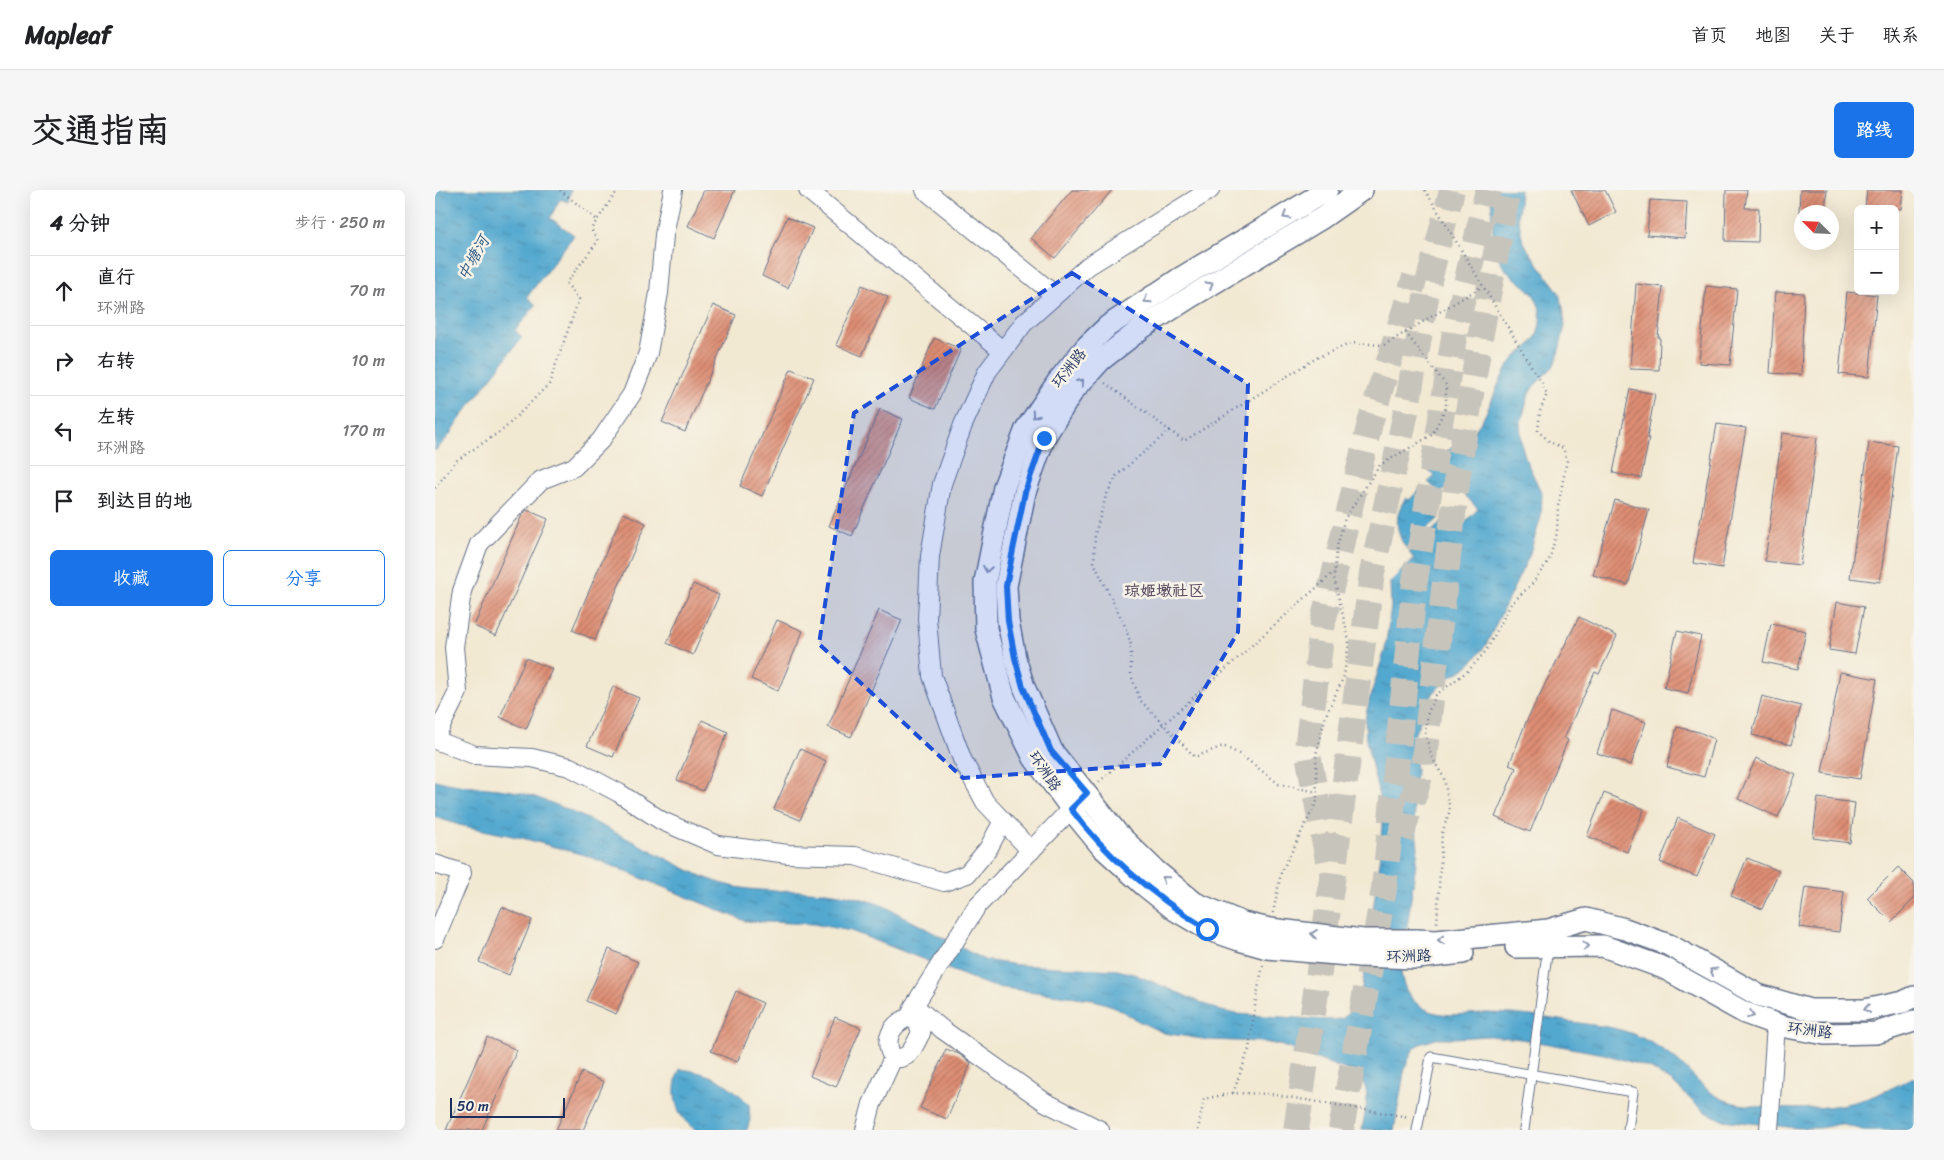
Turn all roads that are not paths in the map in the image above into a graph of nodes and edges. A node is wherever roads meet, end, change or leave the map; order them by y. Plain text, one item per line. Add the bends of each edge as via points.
1 (673, 190) edge
2 (808, 190) edge
3 (925, 190) edge
4 (1211, 190) edge
5 (1327, 190) edge
6 (1363, 190) edge
7 (1055, 295) junction
8 (1001, 350) junction
9 (435, 739) edge
10 (1087, 793) junction
11 (1071, 809) junction
12 (1003, 821) junction
13 (1031, 851) junction
14 (435, 864) edge
15 (1548, 938) junction
16 (435, 939) edge
17 (1268, 939) junction
18 (1914, 997) edge
19 (912, 1011) junction
20 (1914, 1021) edge
21 (1776, 1024) junction
22 (893, 1058) junction
23 (1531, 1074) junction
24 (865, 1130) edge
25 (1100, 1130) edge
26 (1417, 1130) edge
27 (1524, 1130) edge
28 (1628, 1130) edge
29 (1769, 1130) edge

1 - 9 street via 648,353 632,394 601,440 575,467 541,480 479,544 462,591 454,647 458,692
2 - 8 street
3 - 7 street
4 - 7 street via 1088,266
5 -> 11 street, 环洲路 via 1108,326 1086,346 1026,429 1004,487 991,548 985,582 986,629 1004,697 1034,758
10 -> 6 street, 环洲路 via 1051,751 1023,687 1008,621 1006,586 1025,492 1044,438 1073,391 1119,344
7 - 8 street via 1024,323
8 - 12 street via 987,372 963,425 942,484 930,556 927,619 931,676 952,733 985,802
9 - 12 street via 475,755 532,758 570,767 662,821 717,845 788,854 855,856 944,882 967,874 988,849
10 - 11 street
17 -> 10 street, 环洲路 via 1243,923 1195,903 1117,833
11 - 13 street
11 - 17 street, 环洲路 via 1102,847 1175,910 1207,929
12 - 13 street
13 - 19 street via 977,906
14 - 16 street via 462,873
15 - 17 street, 环洲路, bridge via 1508,948 1361,948
18 -> 15 street, 环洲路 via 1864,1010 1810,1010 1758,995 1669,945 1625,929 1586,919
15 -> 21 street, 环洲路 via 1603,946 1664,968 1745,1013
15 - 23 lane
19 - 22 street via 891,1030 887,1045
19 - 22 street via 921,1033 909,1054 901,1059
19 - 25 street via 1045,1102
20 - 21 street, 环洲路 via 1876,1033 1825,1034
21 - 29 street
22 - 24 street via 872,1104
23 - 26 lane via 1431,1057
23 - 27 lane
23 - 28 lane via 1633,1092

